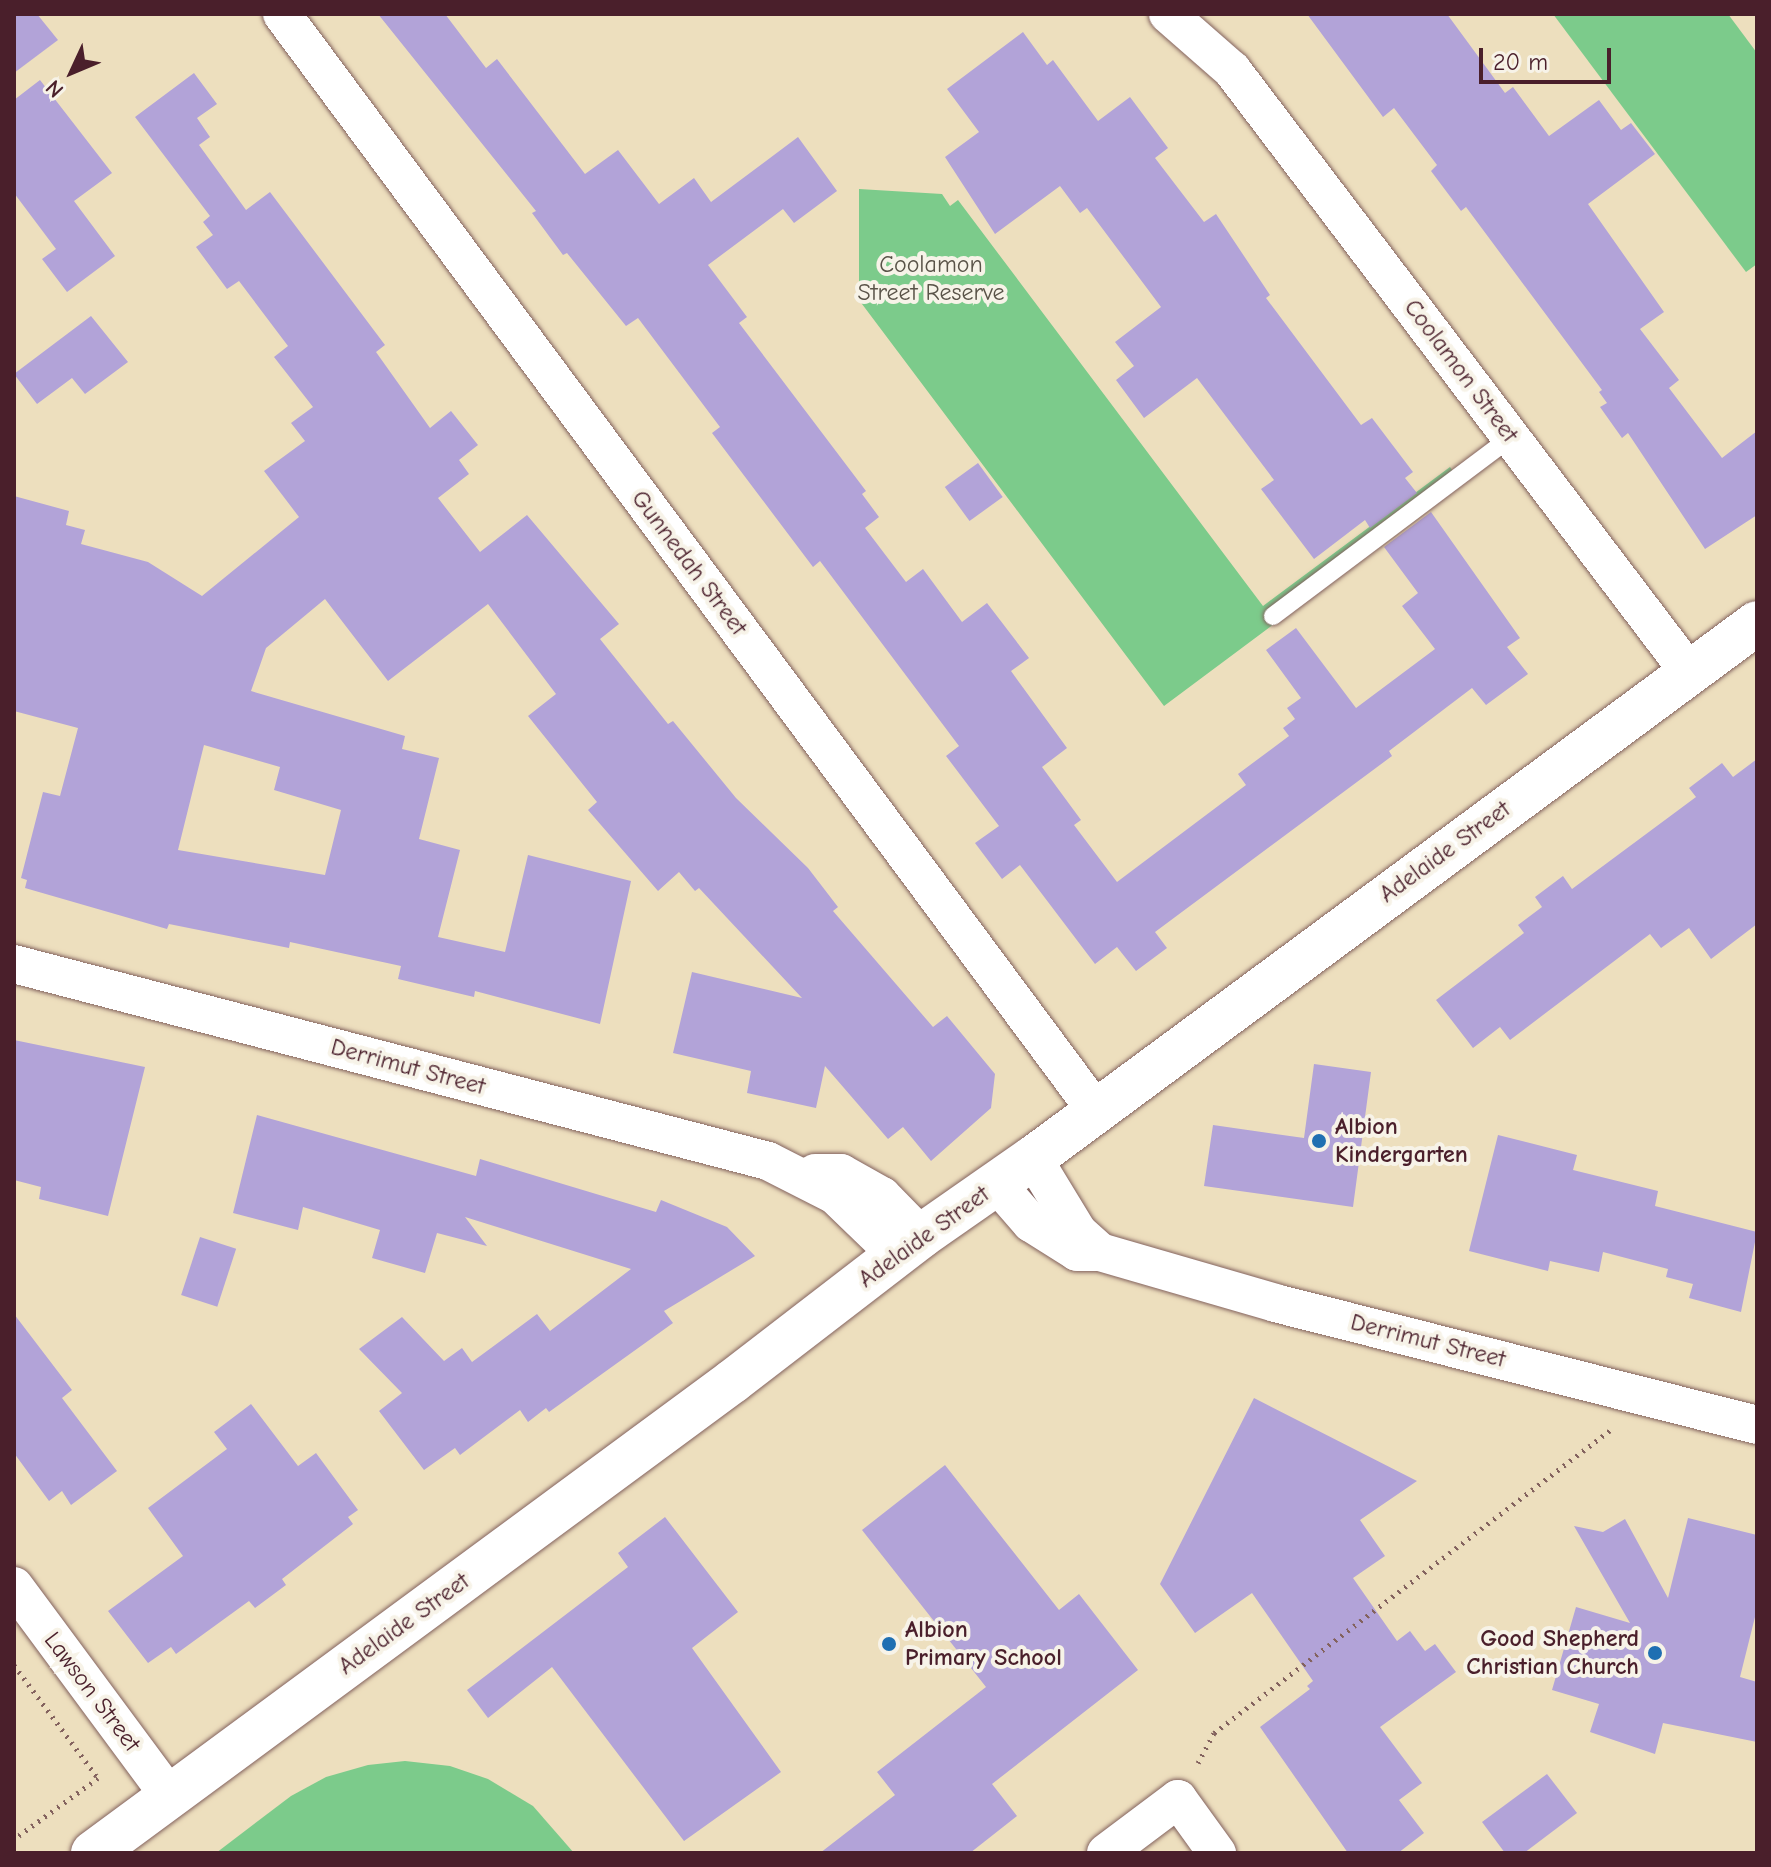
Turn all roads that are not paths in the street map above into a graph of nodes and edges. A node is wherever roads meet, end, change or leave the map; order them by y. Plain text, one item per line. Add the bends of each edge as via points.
1 (282, 14) edge
2 (1168, 14) edge
3 (1205, 14) edge
4 (1232, 70) junction
5 (1511, 437) junction
6 (1273, 616) dead end
7 (1757, 623) edge
8 (1689, 672) junction
9 (14, 964) edge
10 (1097, 1112) junction
11 (1033, 1158) junction
12 (997, 1184) junction
13 (908, 1245) junction
14 (1100, 1252) junction
15 (1757, 1425) edge
16 (14, 1586) edge
17 (170, 1797) junction
18 (93, 1853) edge
19 (1106, 1853) edge
20 (1217, 1853) edge

1 - 10 street, Gunnedah Street
2 - 4 street, Coolamon Street
3 - 4 street, Coolamon Street
4 - 5 street, Coolamon Street
5 - 6 lane
5 - 8 street, Coolamon Street
7 - 8 street, Adelaide Street
8 - 10 street, Adelaide Street
9 - 13 street, Derrimut Street via 768,1161 800,1174 841,1173 882,1196
10 - 11 street, Adelaide Street
11 - 12 street, Adelaide Street
11 - 14 street via 1078,1232
12 - 13 street, Adelaide Street
12 - 14 street, Derrimut Street via 1052,1241 1077,1252
13 - 17 street, Adelaide Street
14 - 15 street, Derrimut Street via 1275,1303
16 - 17 street, Lawson Street
17 - 18 street, Adelaide Street
19 - 20 street via 1178,1799

